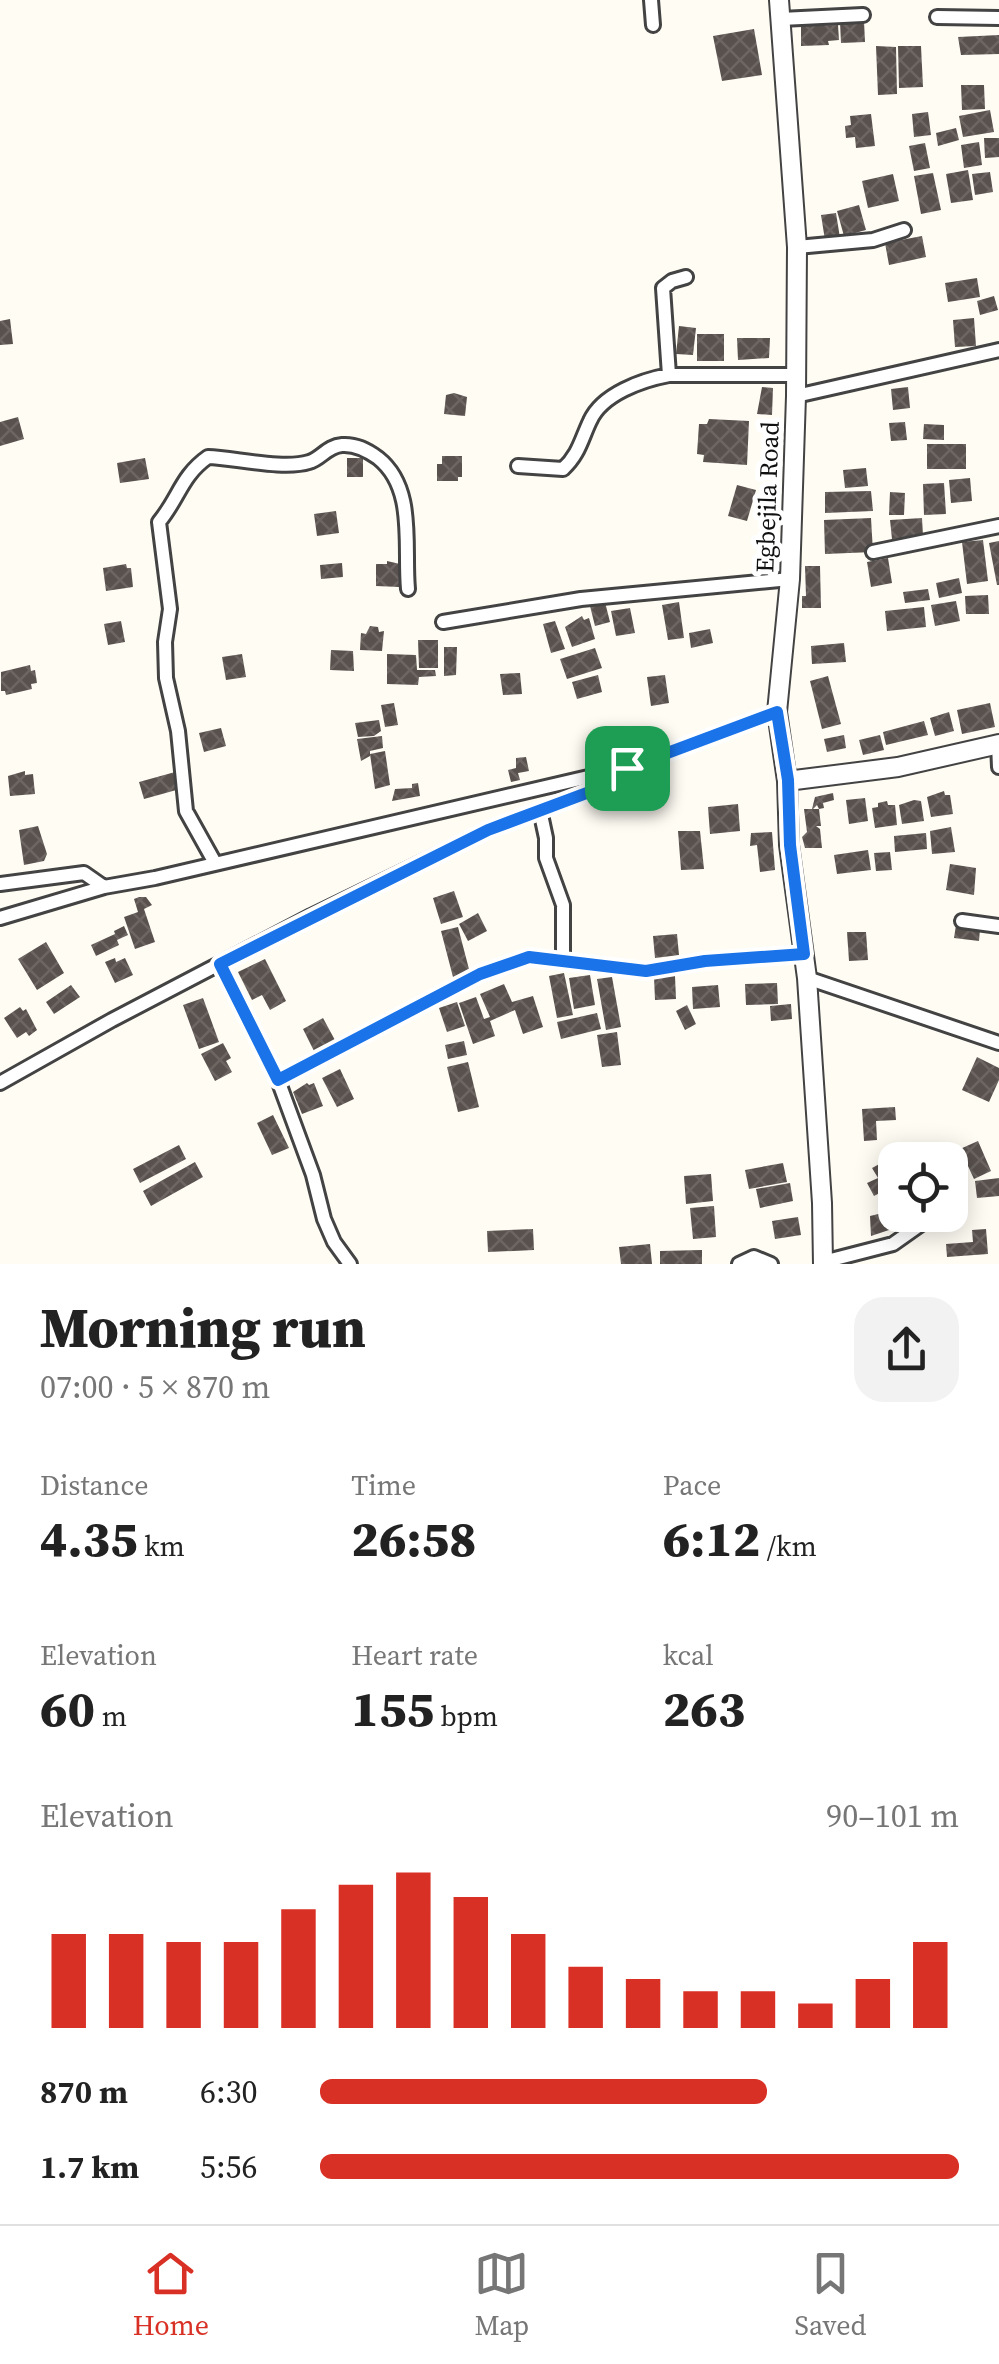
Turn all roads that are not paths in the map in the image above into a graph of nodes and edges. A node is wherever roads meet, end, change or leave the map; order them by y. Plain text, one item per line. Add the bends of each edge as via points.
1 (650, 0) edge
2 (780, 10) edge
3 (863, 15) dead end
4 (936, 16) dead end
5 (999, 18) edge
6 (653, 25) dead end
7 (904, 230) dead end
8 (797, 247) junction
9 (686, 277) dead end
10 (999, 350) edge
11 (669, 374) junction
12 (796, 375) junction
13 (796, 396) junction
14 (518, 466) dead end
15 (999, 526) edge
16 (873, 552) dead end
17 (790, 579) junction
18 (408, 589) dead end
19 (444, 622) dead end
20 (777, 712) junction
21 (998, 744) edge
22 (627, 768) junction
23 (999, 768) edge
24 (788, 780) junction
25 (540, 810) junction
26 (215, 863) junction
27 (0, 884) edge
28 (104, 887) junction
29 (0, 918) edge
30 (962, 921) dead end
31 (999, 926) edge
32 (804, 954) junction
33 (563, 960) junction
34 (220, 964) junction
35 (807, 978) junction
36 (999, 1043) edge
37 (2, 1077) edge
38 (278, 1080) junction
39 (910, 1232) edge
40 (823, 1263) edge
41 (350, 1264) edge
42 (739, 1264) edge
43 (771, 1264) edge

1 - 6 street
2 - 3 street
2 - 8 street, Egbejila Road
4 - 5 street
7 - 8 street via 873,240
8 - 12 street, Egbejila Road
9 - 11 street via 664,288
10 - 13 street
11 - 12 street
11 - 14 street via 599,407 577,456 563,468
12 - 13 street, Egbejila Road
13 - 17 street, Egbejila Road
15 - 16 street
17 - 19 street via 600,597
17 - 20 street, Egbejila Road
18 - 26 street via 400,484 390,468 357,446 326,449 312,462 290,464 208,456 190,469 159,522 170,609 166,678 186,811
20 - 22 street
20 - 24 street, Egbejila Road
21 - 23 street
21 - 24 street via 898,767
22 - 25 street via 600,788
22 - 26 street
24 - 32 street, Egbejila Road
25 - 33 street via 546,858 563,905
25 - 34 street
26 - 28 street
27 - 28 street via 84,873
28 - 29 street
30 - 31 street
32 - 33 street via 646,971
32 - 35 street, Egbejila Road
33 - 38 street via 504,963
34 - 37 street
34 - 38 street
35 - 36 street
35 - 40 street, Egbejila Road
38 - 41 street via 324,1219
39 - 40 street via 893,1244
42 - 43 street via 754,1257

